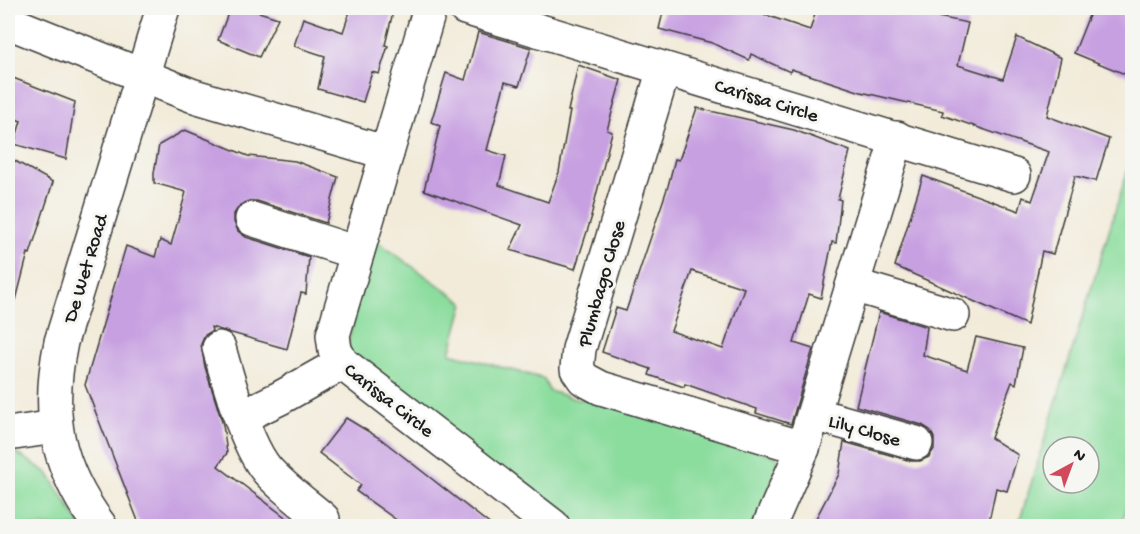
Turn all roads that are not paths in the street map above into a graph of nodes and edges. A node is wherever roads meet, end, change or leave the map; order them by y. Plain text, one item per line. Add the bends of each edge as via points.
1 (163, 8) edge
2 (430, 8) edge
3 (465, 8) edge
4 (8, 22) edge
5 (664, 69) junction
6 (142, 76) junction
7 (897, 138) junction
8 (387, 153) junction
9 (1014, 175) dead end
10 (252, 219) dead end
11 (357, 253) junction
12 (853, 285) junction
13 (953, 315) dead end
14 (219, 348) dead end
15 (342, 363) junction
16 (814, 414) junction
17 (241, 417) junction
18 (56, 427) junction
19 (8, 434) edge
20 (916, 443) dead end
21 (803, 448) junction
22 (323, 519) dead end
23 (100, 526) edge
24 (553, 526) edge
25 (770, 526) edge

1 - 6 street, De Wet Road
2 - 8 street, Carissa Circle
3 - 5 street, Carissa Circle
4 - 6 street
5 - 7 street, Carissa Circle
5 - 21 street, Plumbago Close via 579,349 577,369 584,379 601,388
6 - 8 street via 191,95
6 - 18 street, De Wet Road via 61,342 53,399
7 - 9 street, Carissa Circle
7 - 12 street
8 - 11 street, Carissa Circle
10 - 11 street
11 - 15 street, Carissa Circle via 333,335
12 - 13 street
12 - 16 street
14 - 17 street
15 - 17 street
15 - 24 street, Carissa Circle
16 - 20 street, Lily Close
16 - 21 street
17 - 22 street via 256,456 267,470
18 - 19 street
18 - 23 street, De Wet Road via 71,479
21 - 25 street

